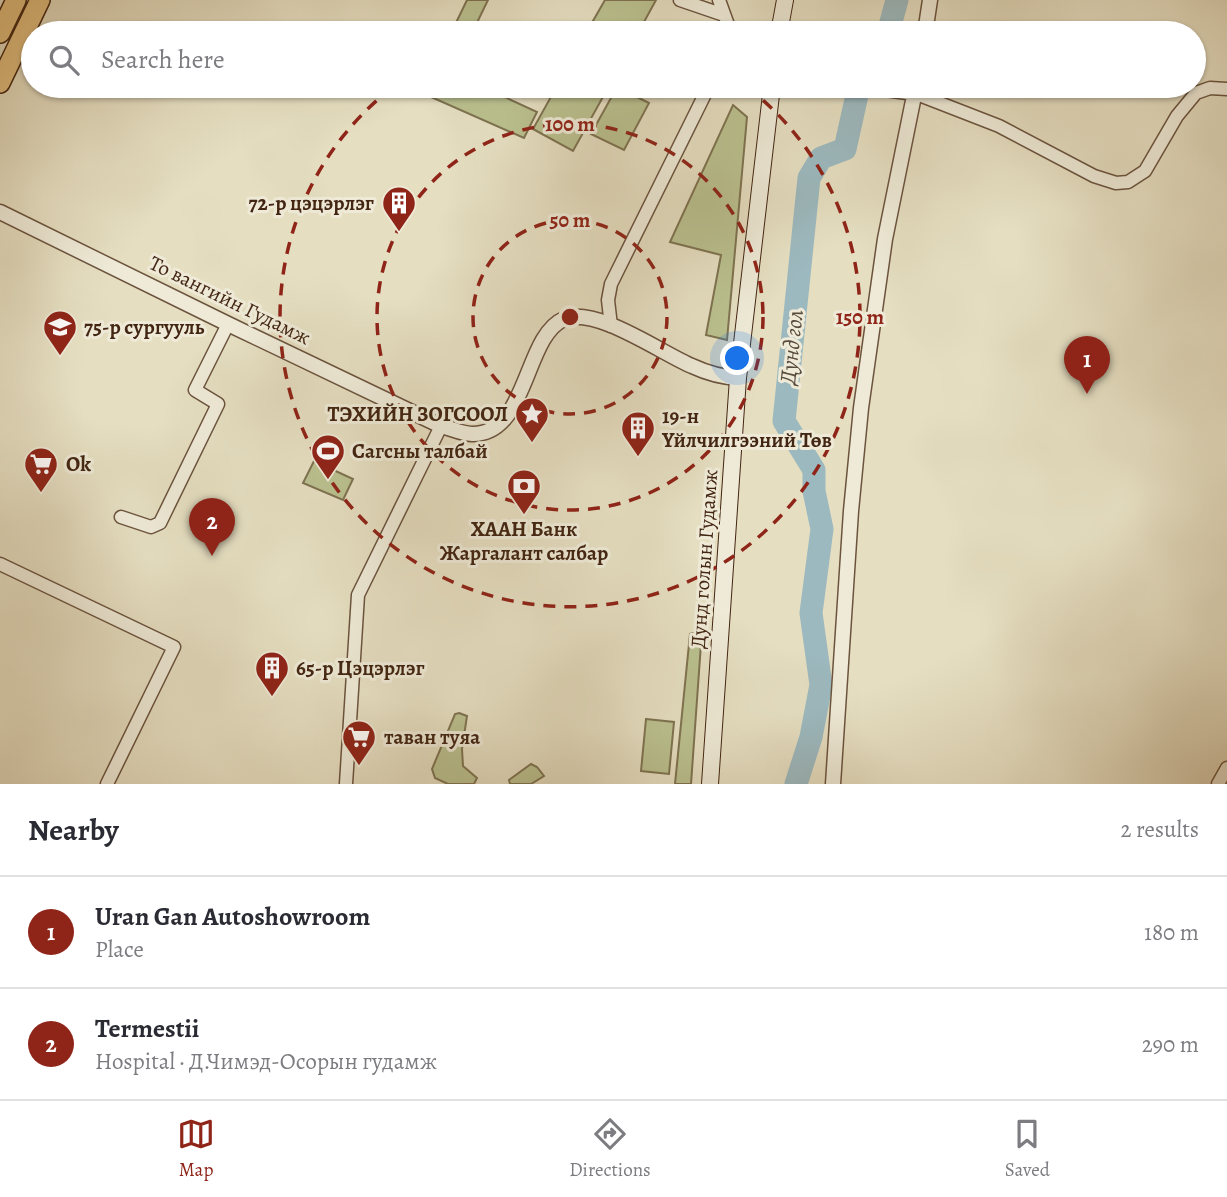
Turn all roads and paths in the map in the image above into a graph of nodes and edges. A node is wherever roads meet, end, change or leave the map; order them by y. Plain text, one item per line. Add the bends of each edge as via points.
1 (16, 0) edge
2 (40, 0) edge
3 (680, 0) edge
4 (719, 0) edge
5 (785, 0) edge
6 (930, 0) edge
7 (724, 15) junction
8 (30, 21) edge
9 (726, 21) edge
10 (781, 21) edge
11 (927, 21) edge
12 (0, 33) edge
13 (21, 39) edge
14 (0, 83) edge
15 (1206, 89) edge
16 (1227, 89) edge
17 (703, 98) edge
18 (771, 98) edge
19 (909, 98) edge
20 (930, 98) edge
21 (1192, 98) edge
22 (0, 212) edge
23 (228, 324) junction
24 (611, 326) junction
25 (738, 378) junction
26 (441, 426) junction
27 (121, 517) dead end
28 (0, 564) edge
29 (1227, 768) edge
30 (107, 784) edge
31 (345, 784) edge
32 (710, 784) edge
33 (833, 784) edge
34 (1218, 784) edge

1 - 12 highway
2 - 8 highway
3 - 7 street
4 - 7 street
5 - 10 main road
6 - 11 street
7 - 9 street
13 - 14 highway
15 - 16 street
17 - 24 street via 611,284
18 - 25 main road, Дунд голын Гудамж
19 - 33 street via 861,408
20 - 21 street via 1116,183 1128,182 1145,171
22 - 23 street, То вангийн Гудамж
23 - 26 street, То вангийн Гудамж
23 - 27 street via 195,390 218,404 160,523 151,527
24 - 25 street, То вангийн Гудамж via 691,366
24 - 26 street, То вангийн Гудамж via 588,317 564,319 547,333 502,422 488,432 471,434
25 - 32 main road, Дунд голын Гудамж
26 - 31 street via 359,595
28 - 30 street via 174,647
29 - 34 street

